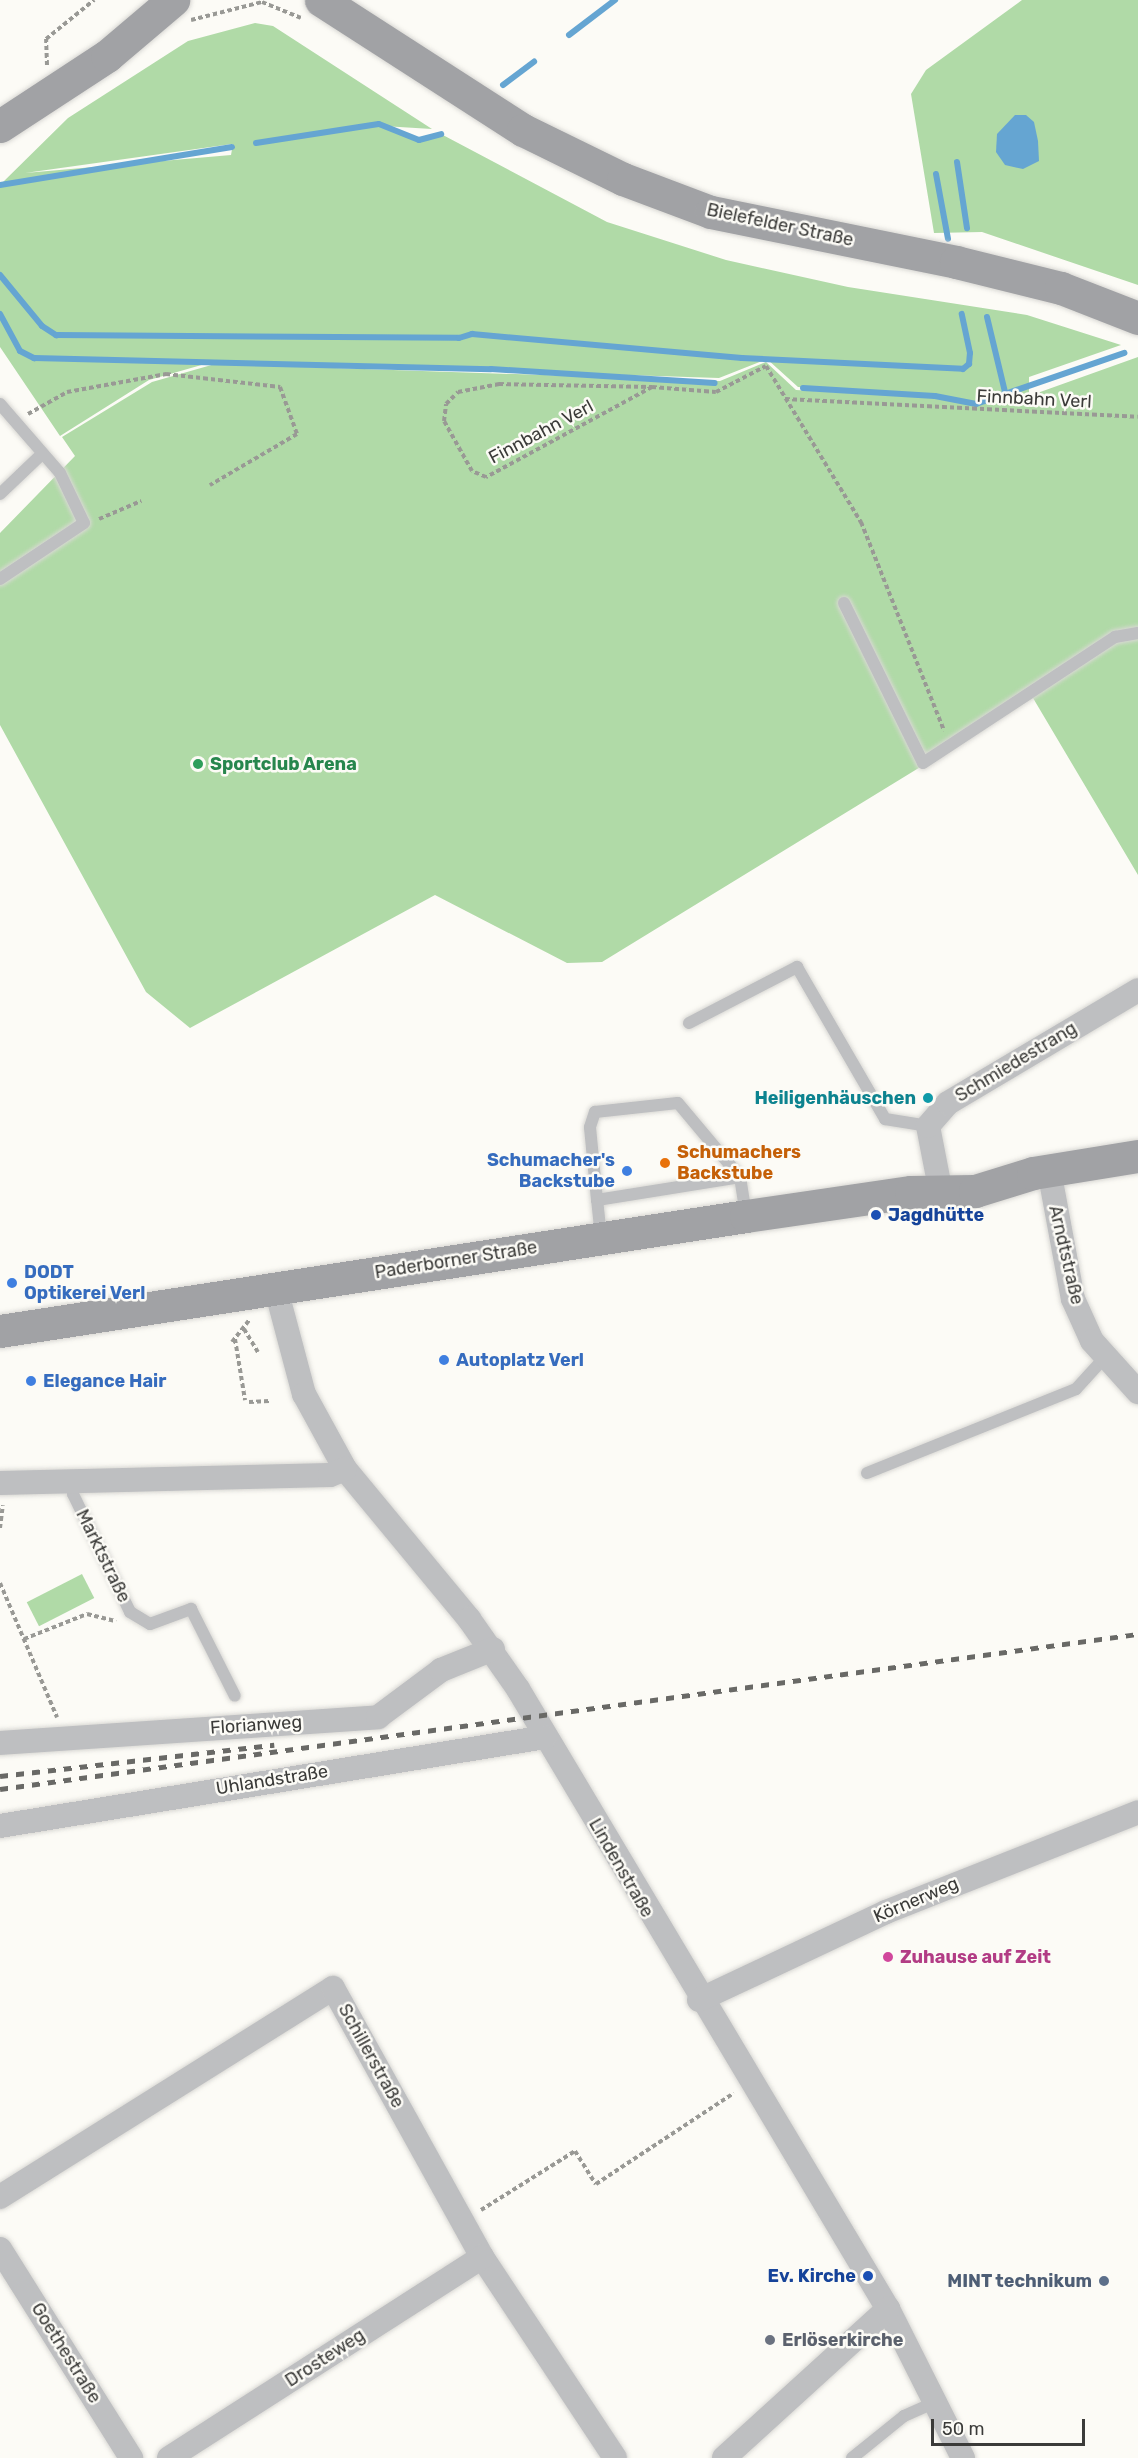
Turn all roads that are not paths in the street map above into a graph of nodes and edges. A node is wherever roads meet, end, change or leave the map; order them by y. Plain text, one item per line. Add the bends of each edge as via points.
1 (142, 0) edge
2 (173, 0) edge
3 (320, 0) edge
4 (65, 79) junction
5 (0, 126) edge
6 (1138, 318) edge
7 (0, 404) edge
8 (40, 455) junction
9 (0, 494) edge
10 (0, 579) edge
11 (844, 603) dead end
12 (1138, 633) edge
13 (1138, 990) edge
14 (689, 1023) dead end
15 (928, 1126) junction
16 (1138, 1156) edge
17 (1041, 1172) junction
18 (740, 1177) junction
19 (930, 1189) junction
20 (597, 1200) junction
21 (746, 1215) junction
22 (601, 1237) junction
23 (276, 1288) junction
24 (0, 1331) edge
25 (1106, 1356) junction
26 (1138, 1392) edge
27 (345, 1469) junction
28 (867, 1473) dead end
29 (72, 1479) junction
30 (0, 1483) edge
31 (493, 1649) junction
32 (235, 1696) dead end
33 (545, 1737) junction
34 (0, 1743) edge
35 (1138, 1812) edge
36 (0, 1826) edge
37 (699, 2000) junction
38 (0, 2197) edge
39 (0, 2249) edge
40 (482, 2257) junction
41 (888, 2310) junction
42 (935, 2402) junction
43 (131, 2458) edge
44 (169, 2458) edge
45 (615, 2458) edge
46 (724, 2458) edge
47 (852, 2458) edge
48 (963, 2458) edge

1 - 4 main road
2 - 4 main road via 107,56
3 - 6 main road, Bielefelder Straße via 523,129 623,179 711,212 1061,288
4 - 5 main road
7 - 8 lane
8 - 9 lane
8 - 10 lane via 60,473 84,523
11 - 12 lane via 923,763 1115,637
13 - 15 street, Schmiedestrang via 975,1084
14 - 15 lane via 797,968 885,1119
15 - 19 street
16 - 17 main road, Paderborner Straße
17 - 19 main road, Paderborner Straße via 993,1187
17 - 25 street, Arndtstraße via 1073,1299 1092,1341
18 - 20 lane
18 - 20 lane via 678,1103 595,1112 590,1127
18 - 21 lane
19 - 21 main road, Paderborner Straße
20 - 22 lane
21 - 22 main road, Paderborner Straße
22 - 23 main road, Paderborner Straße
23 - 24 main road, Paderborner Straße
23 - 27 street, Lindenstraße via 304,1394
25 - 26 street, Arndtstraße
25 - 28 lane via 1076,1389
27 - 29 street via 330,1475
27 - 31 street, Lindenstraße
29 - 30 street
29 - 32 lane, Marktstraße via 73,1494 130,1612 150,1624 191,1609
31 - 33 street, Lindenstraße
31 - 34 street, Florianweg via 441,1670 378,1716
33 - 36 street, Uhlandstraße
33 - 37 street, Lindenstraße
35 - 37 street, Körnerweg via 886,1912
37 - 41 street, Lindenstraße
38 - 40 street, Schillerstraße via 333,1988
39 - 43 street, Goethestraße
40 - 44 street, Drosteweg
40 - 45 street, Schillerstraße
41 - 42 street, Lindenstraße
41 - 46 street
42 - 47 lane via 904,2416
42 - 48 street, Lindenstraße

